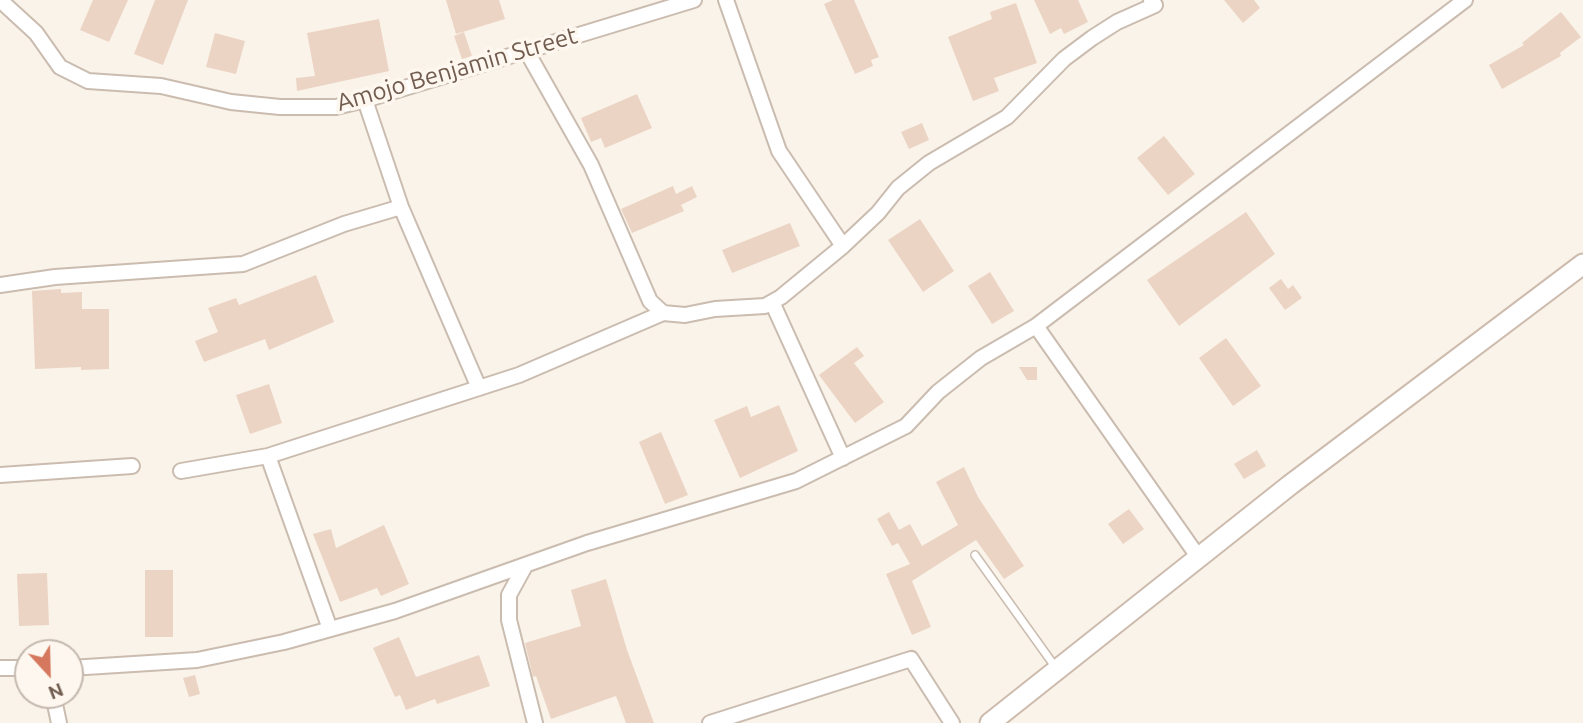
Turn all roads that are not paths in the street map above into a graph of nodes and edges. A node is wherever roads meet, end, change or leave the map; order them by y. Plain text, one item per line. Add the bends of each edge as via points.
1 (0, 0) edge
2 (695, 0) edge
3 (726, 0) edge
4 (1151, 0) edge
5 (1465, 0) edge
6 (526, 50) junction
7 (365, 100) junction
8 (401, 207) junction
9 (843, 246) junction
10 (1583, 264) edge
11 (0, 285) edge
12 (772, 302) junction
13 (663, 313) junction
14 (1036, 326) junction
15 (479, 388) junction
16 (268, 456) junction
17 (843, 458) junction
18 (132, 466) dead end
19 (181, 471) dead end
20 (0, 475) edge
21 (975, 555) dead end
22 (1199, 558) junction
23 (525, 566) junction
24 (330, 629) junction
25 (84, 667) edge
26 (1056, 668) junction
27 (535, 723) edge
28 (710, 723) edge
29 (952, 723) edge
30 (990, 723) edge

1 - 7 street, Amojo Benjamin Street via 36,33 60,67 88,81 161,86 231,102 280,107 336,107
2 - 6 street, Amojo Benjamin Street
3 - 9 street via 779,151
4 - 9 street via 1155,5 1117,22 1064,59 1007,117 951,149 898,188
5 - 14 street
6 - 7 street, Amojo Benjamin Street
6 - 13 street via 592,165 650,301
7 - 8 street
8 - 11 street via 243,264 55,276
8 - 15 street
9 - 12 street
10 - 22 street
12 - 13 street via 685,315
12 - 17 street
13 - 15 street
14 - 17 street via 948,383 906,426
14 - 22 street
15 - 16 street
16 - 19 street
16 - 24 street
17 - 23 street via 796,481 694,509
18 - 20 street
21 - 26 lane
22 - 26 street
23 - 24 street
23 - 27 street via 509,595 509,620
24 - 25 street via 197,660
26 - 30 street
28 - 29 street via 911,659

